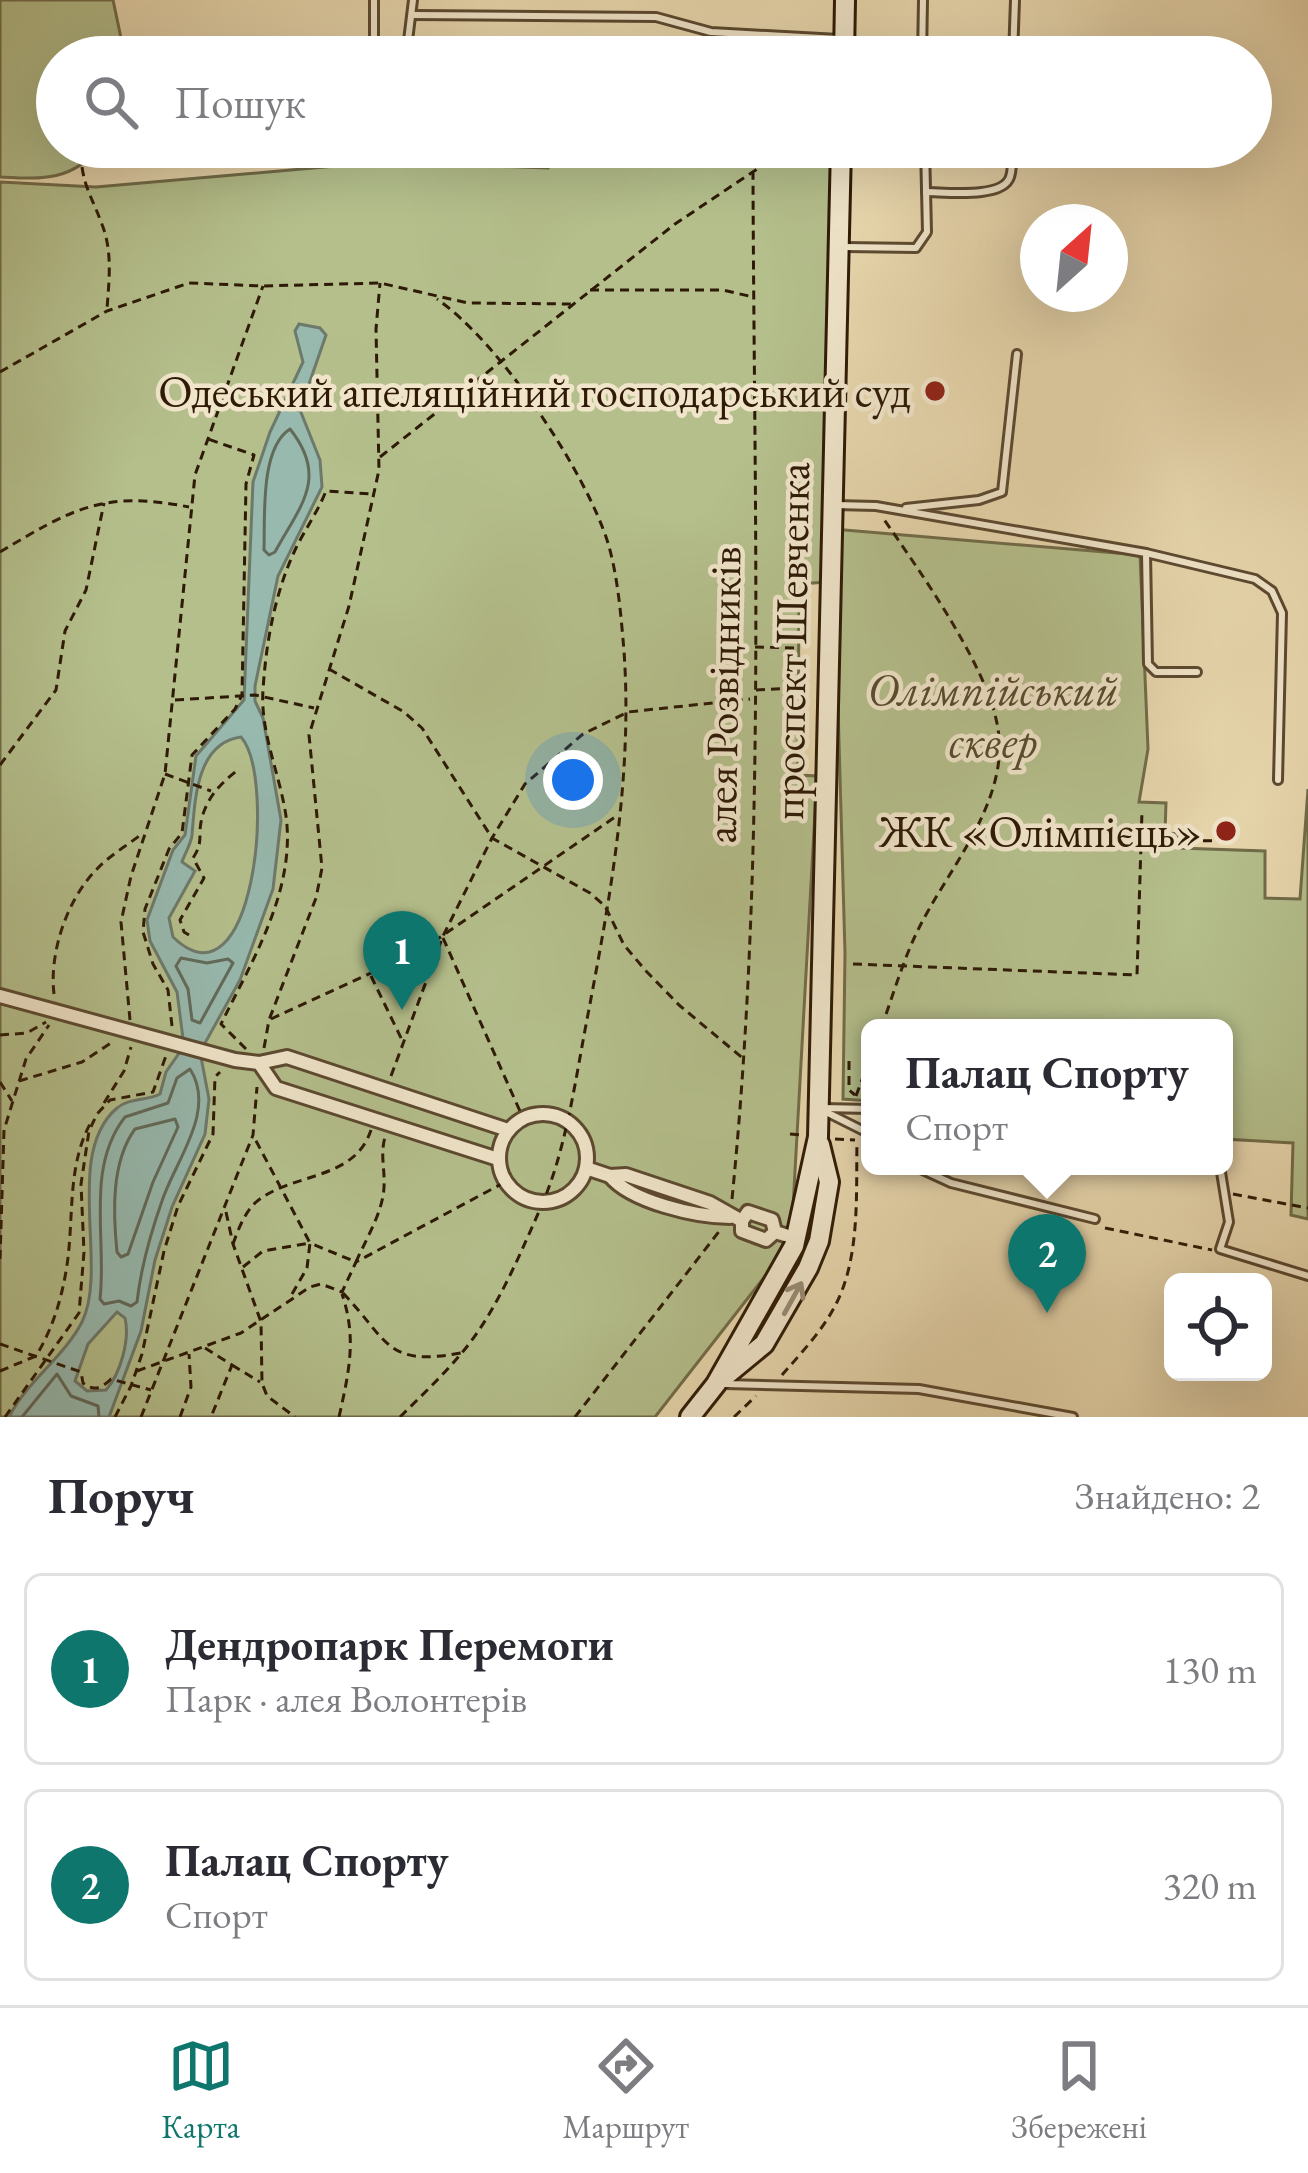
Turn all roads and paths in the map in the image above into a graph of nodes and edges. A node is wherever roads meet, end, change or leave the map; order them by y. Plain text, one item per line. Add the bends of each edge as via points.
1 (374, 0) edge
2 (413, 0) edge
3 (845, 0) edge
4 (923, 0) edge
5 (1015, 0) edge
6 (413, 15) junction
7 (374, 36) edge
8 (410, 36) edge
9 (744, 36) edge
10 (844, 36) edge
11 (922, 36) edge
12 (1014, 36) edge
13 (82, 168) edge
14 (760, 168) edge
15 (840, 168) edge
16 (925, 168) edge
17 (1011, 168) edge
18 (753, 173) junction
19 (926, 192) junction
20 (838, 246) junction
21 (380, 283) junction
22 (263, 286) junction
23 (589, 290) junction
24 (754, 297) junction
25 (437, 299) junction
26 (571, 304) junction
27 (107, 311) junction
28 (1017, 354) dead end
29 (501, 365) junction
30 (0, 373) edge
31 (208, 440) junction
32 (378, 458) junction
33 (374, 494) junction
34 (104, 503) junction
35 (832, 505) junction
36 (876, 506) junction
37 (192, 508) junction
38 (898, 510) junction
39 (0, 552) edge
40 (1146, 553) junction
41 (755, 647) junction
42 (795, 648) dead end
43 (329, 669) junction
44 (1198, 672) dead end
45 (794, 688) dead end
46 (754, 690) junction
47 (243, 695) junction
48 (262, 697) junction
49 (754, 699) junction
50 (171, 700) junction
51 (316, 708) junction
52 (628, 712) junction
53 (0, 765) edge
54 (238, 770) dead end
55 (165, 774) junction
56 (1278, 780) dead end
57 (188, 783) junction
58 (212, 792) junction
59 (1142, 811) dead end
60 (622, 812) junction
61 (147, 830) junction
62 (1238, 833) dead end
63 (492, 838) junction
64 (1143, 840) junction
65 (544, 866) junction
66 (605, 906) junction
67 (190, 935) dead end
68 (442, 936) junction
69 (853, 964) dead end
70 (904, 967) junction
71 (370, 974) junction
72 (0, 996) edge
73 (56, 1013) junction
74 (884, 1019) edge
75 (269, 1020) junction
76 (131, 1030) junction
77 (0, 1035) edge
78 (172, 1040) junction
79 (403, 1042) dead end
80 (164, 1060) dead end
81 (235, 1060) junction
82 (849, 1061) dead end
83 (746, 1062) junction
84 (260, 1063) junction
85 (18, 1082) junction
86 (861, 1082) edge
87 (1, 1087) edge
88 (856, 1096) junction
89 (12, 1102) junction
90 (102, 1105) junction
91 (820, 1108) junction
92 (856, 1109) junction
93 (861, 1109) edge
94 (97, 1114) junction
95 (523, 1118) junction
96 (567, 1121) junction
97 (388, 1124) junction
98 (861, 1129) edge
99 (508, 1130) junction
100 (253, 1135) junction
101 (498, 1159) junction
102 (586, 1168) junction
103 (934, 1175) edge
104 (1222, 1175) edge
105 (505, 1182) junction
106 (1227, 1195) junction
107 (543, 1202) junction
108 (1308, 1208) edge
109 (226, 1210) junction
110 (736, 1219) junction
111 (1095, 1219) joint
112 (780, 1233) dead end
113 (310, 1243) junction
114 (1220, 1249) junction
115 (0, 1259) edge
116 (356, 1262) junction
117 (243, 1267) junction
118 (1308, 1276) edge
119 (342, 1292) junction
120 (291, 1296) junction
121 (261, 1322) junction
122 (0, 1343) edge
123 (204, 1347) junction
124 (189, 1353) junction
125 (461, 1353) junction
126 (36, 1356) junction
127 (44, 1359) junction
128 (161, 1360) junction
129 (232, 1365) junction
130 (0, 1371) edge
131 (136, 1371) junction
132 (262, 1383) junction
133 (716, 1384) junction
134 (131, 1387) junction
135 (151, 1390) junction
136 (5, 1417) edge
137 (115, 1417) edge
138 (141, 1417) edge
139 (180, 1417) edge
140 (211, 1417) edge
141 (295, 1417) edge
142 (339, 1417) edge
143 (400, 1417) edge
144 (575, 1417) edge
145 (690, 1417) edge
146 (1073, 1417) edge

1 - 7 lane
2 - 6 lane
3 - 10 main road
4 - 11 lane
5 - 12 lane
6 - 8 lane
6 - 9 lane via 656,17
13 - 27 path via 108,244
14 - 18 path
15 - 20 main road, проспект Шевченка
16 - 19 lane
17 - 19 lane via 997,191
18 - 23 path
18 - 24 path, алея Розвідників
19 - 20 lane via 927,232 916,248
20 - 35 main road, проспект Шевченка
21 - 22 path
21 - 25 path
21 - 32 path
22 - 27 path via 189,283
22 - 31 path
23 - 24 path
23 - 26 path
24 - 41 path, алея Розвідників
25 - 26 path
25 - 29 path
26 - 29 path
27 - 30 path
28 - 38 lane via 1002,491
29 - 32 path
29 - 52 path via 593,502 621,615
31 - 37 path
31 - 47 path via 254,454 246,484
32 - 33 path
33 - 43 path
33 - 48 path via 326,490 282,582
34 - 37 path via 123,498
34 - 39 path via 52,519
34 - 53 path via 56,690
35 - 36 lane
35 - 91 main road, проспект Шевченка
36 - 38 lane
36 - 70 path via 938,598 998,728 988,800
37 - 50 path
38 - 40 lane
40 - 44 lane via 1148,664 1156,672
40 - 56 lane via 1255,579 1272,591 1282,613
41 - 42 path
41 - 46 path, алея Розвідників
43 - 51 path
43 - 63 path via 422,728
45 - 46 path
46 - 49 path, алея Розвідників
47 - 48 path
47 - 50 path
47 - 57 path via 192,755
48 - 51 path
48 - 84 path via 287,843 273,913 221,1024
49 - 52 path
49 - 83 path, алея Розвідників
50 - 55 path
51 - 75 path via 309,735 322,868
52 - 60 path
52 - 63 path via 583,734 525,784
54 - 58 path
55 - 57 path
55 - 61 path
57 - 58 path
57 - 78 path via 182,833 145,909 143,932 168,990
58 - 67 path via 193,858 203,878 180,920
59 - 64 path
60 - 65 path
60 - 66 path
61 - 73 path via 96,869 76,897 51,970
61 - 76 path via 121,922
62 - 64 path via 1232,842
63 - 65 path
63 - 68 path
64 - 70 path via 1137,975
65 - 66 path
65 - 68 path
66 - 83 path via 646,971
66 - 96 path
68 - 71 path
68 - 95 path
69 - 70 path
70 - 74 path
71 - 75 path
71 - 79 path
72 - 73 street
73 - 76 street
73 - 77 path via 27,1033
73 - 85 path
75 - 84 path
76 - 78 street
76 - 85 path via 82,1062
76 - 90 path via 124,1071
78 - 81 street
80 - 90 path via 153,1092
81 - 84 street
81 - 131 path via 215,1077 213,1134 171,1228
82 - 88 path
83 - 110 path, алея Розвідників
84 - 97 street via 276,1088
84 - 99 street via 287,1057
84 - 100 path
85 - 89 path
86 - 88 path
87 - 89 path
88 - 92 path
89 - 115 path via 2,1152
90 - 94 path
91 - 92 lane
91 - 98 lane
91 - 133 main road, проспект Шевченка via 794,1246
92 - 93 lane
94 - 126 path via 80,1145 59,1303
94 - 127 path via 80,1184 80,1313
95 - 96 street via 553,1114
95 - 99 street
96 - 102 street via 584,1142
96 - 107 path
97 - 101 street
97 - 116 path via 381,1202
99 - 101 street
100 - 109 path
100 - 113 path
101 - 105 street
102 - 107 street via 575,1189
102 - 110 street via 710,1203
103 - 111 lane
104 - 106 lane
105 - 107 street
105 - 116 path
106 - 108 path
106 - 114 lane
107 - 125 path
109 - 117 path
109 - 128 path
110 - 112 street via 742,1232 766,1240
110 - 144 path
111 - 114 path via 1101,1227
113 - 116 path
113 - 117 path via 263,1251
113 - 120 path
114 - 118 lane
116 - 119 path
117 - 121 path
119 - 120 path via 321,1284
119 - 125 path via 405,1356
119 - 142 path via 353,1346
120 - 121 path
121 - 123 path
121 - 132 path
122 - 126 path
123 - 124 path
123 - 129 path
124 - 128 path
124 - 139 path via 191,1388
125 - 143 path
126 - 127 path
126 - 130 path
127 - 134 path via 81,1372 93,1389 111,1379
127 - 136 path
128 - 131 path
128 - 135 path
129 - 132 path
129 - 140 path
131 - 134 path
132 - 141 path
133 - 145 main road, проспект Шевченка
133 - 146 lane via 919,1389
134 - 135 path
134 - 137 path
135 - 138 path

